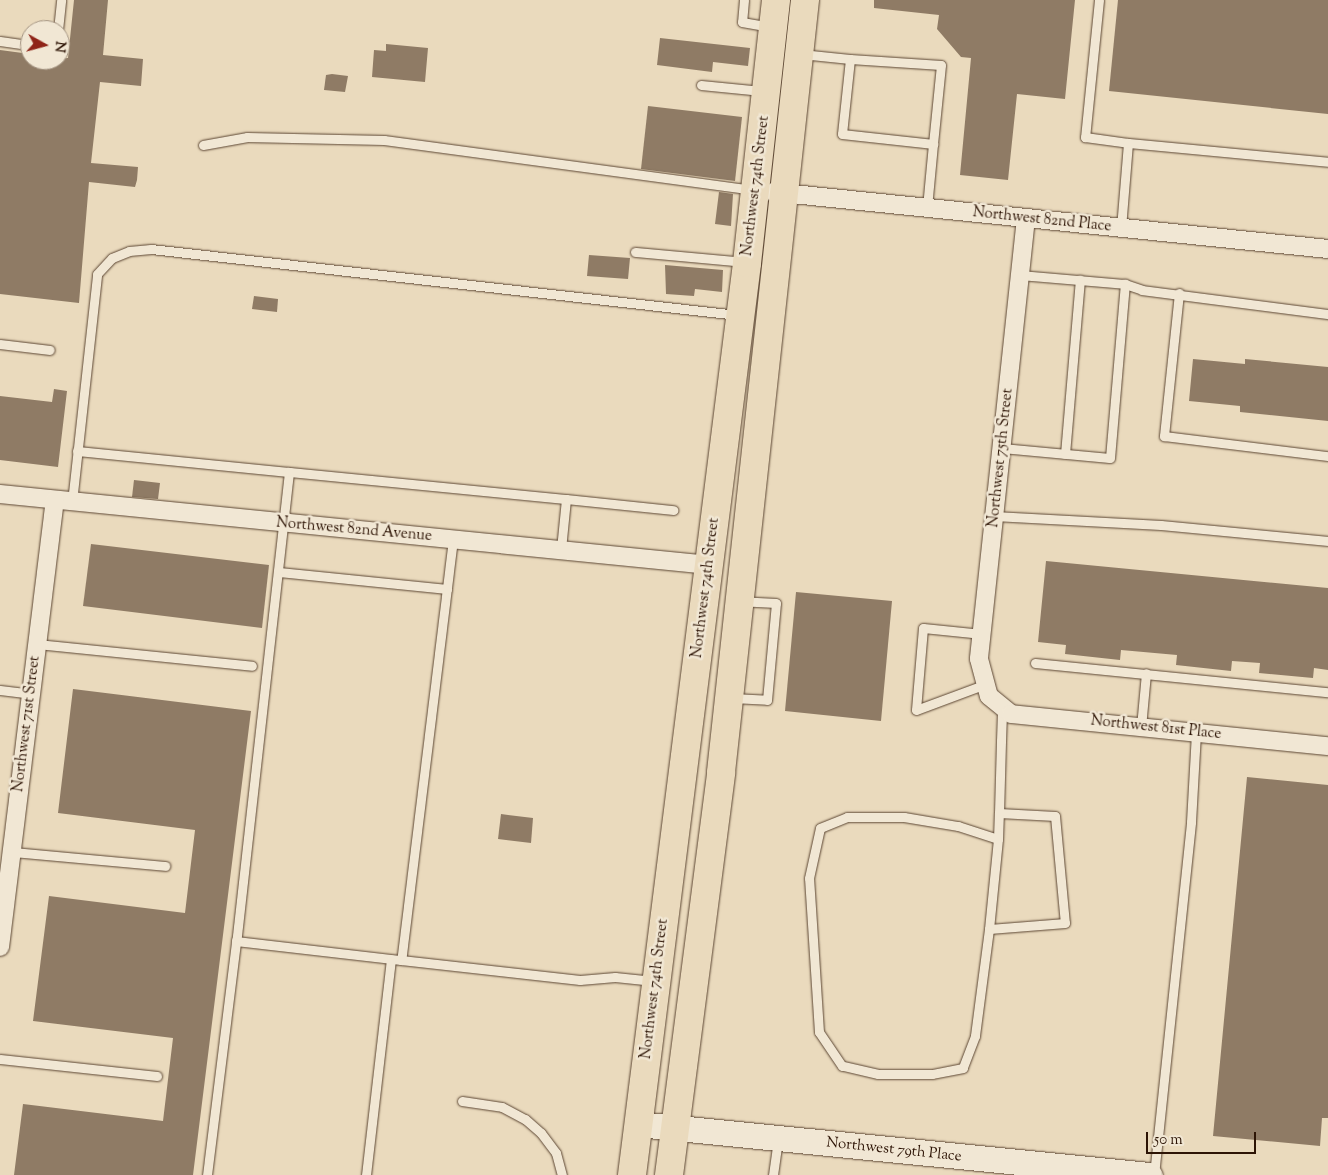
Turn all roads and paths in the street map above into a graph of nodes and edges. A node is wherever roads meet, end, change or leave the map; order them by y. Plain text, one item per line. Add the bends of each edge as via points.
1 (61, 0) edge
2 (744, 0) edge
3 (776, 0) edge
4 (805, 0) edge
5 (1099, 0) edge
6 (59, 20) edge
7 (774, 28) junction
8 (0, 41) edge
9 (20, 44) edge
10 (800, 54) junction
11 (850, 59) junction
12 (701, 86) dead end
13 (767, 92) junction
14 (1128, 143) junction
15 (933, 144) junction
16 (203, 145) dead end
17 (1328, 162) edge
18 (756, 190) junction
19 (784, 194) junction
20 (927, 207) junction
21 (1026, 218) junction
22 (1121, 228) junction
23 (1328, 249) edge
24 (635, 252) dead end
25 (747, 263) junction
26 (1021, 275) junction
27 (1080, 280) junction
28 (1125, 284) junction
29 (1179, 293) junction
30 (1328, 314) edge
31 (740, 315) junction
32 (0, 344) edge
33 (50, 350) dead end
34 (1002, 448) junction
35 (77, 451) junction
36 (1065, 454) junction
37 (1328, 456) edge
38 (289, 472) junction
39 (0, 494) edge
40 (566, 499) junction
41 (63, 501) junction
42 (673, 510) dead end
43 (994, 516) junction
44 (284, 523) junction
45 (453, 539) junction
46 (1328, 541) edge
47 (561, 550) junction
48 (709, 564) junction
49 (279, 572) junction
50 (447, 589) junction
51 (739, 600) junction
52 (982, 634) junction
53 (36, 644) junction
54 (1035, 663) dead end
55 (252, 666) dead end
56 (1146, 673) junction
57 (0, 690) edge
58 (1328, 692) edge
59 (31, 694) junction
60 (992, 696) junction
61 (729, 698) junction
62 (1141, 727) junction
63 (1196, 732) junction
64 (1328, 746) edge
65 (999, 813) junction
66 (998, 839) junction
67 (8, 857) edge
68 (165, 866) dead end
69 (989, 929) junction
70 (236, 941) junction
71 (0, 947) edge
72 (390, 959) junction
73 (401, 960) junction
74 (655, 981) junction
75 (0, 1059) edge
76 (156, 1076) dead end
77 (462, 1101) dead end
78 (638, 1124) junction
79 (676, 1128) junction
80 (778, 1138) junction
81 (206, 1175) edge
82 (366, 1175) edge
83 (562, 1175) edge
84 (632, 1175) edge
85 (669, 1175) edge
86 (773, 1175) edge
87 (1149, 1175) edge
88 (1154, 1175) edge

1 - 6 lane
2 - 7 lane via 742,22
3 - 7 main road, Northwest 74th Street
4 - 10 main road, Northwest 74th Street
5 - 14 lane via 1085,137
7 - 13 main road, Northwest 74th Street
8 - 9 lane
10 - 11 lane
10 - 19 main road, Northwest 74th Street
11 - 15 lane via 842,134
11 - 15 lane via 941,65
12 - 13 lane
13 - 18 main road, Northwest 74th Street
14 - 17 lane
14 - 22 lane
15 - 20 lane
16 - 18 lane via 247,137 384,140
18 - 19 street, Northwest 82nd Place
18 - 25 main road, Northwest 74th Street
19 - 20 street, Northwest 82nd Place
19 - 51 main road, Northwest 74th Street
20 - 21 street, Northwest 82nd Place
21 - 22 street, Northwest 82nd Place
21 - 26 street, Northwest 75th Street
22 - 23 street, Northwest 82nd Place
24 - 25 lane
25 - 31 main road, Northwest 74th Street
26 - 27 lane
26 - 34 street, Northwest 75th Street
27 - 28 lane
27 - 36 lane
28 - 29 lane via 1142,290
28 - 36 lane via 1110,458
29 - 30 lane
29 - 37 lane via 1164,436
31 - 35 lane via 151,249 129,251 112,258 97,274
31 - 48 main road, Northwest 74th Street
32 - 33 lane
34 - 36 lane
34 - 43 street, Northwest 75th Street
35 - 38 lane
35 - 41 lane
38 - 40 lane
38 - 44 lane
39 - 41 street, Northwest 82nd Avenue
40 - 42 lane
40 - 47 lane
41 - 44 street, Northwest 82nd Avenue
41 - 53 street, Northwest 71st Street
43 - 46 lane via 1161,525
43 - 52 street, Northwest 75th Street
44 - 45 street, Northwest 82nd Avenue
44 - 49 lane
45 - 47 street, Northwest 82nd Avenue
45 - 50 lane
47 - 48 street, Northwest 82nd Avenue
48 - 74 main road, Northwest 74th Street
49 - 50 lane
49 - 70 lane
50 - 73 lane
51 - 61 main road, Northwest 74th Street
51 - 61 lane via 776,603 767,700
52 - 60 street, Northwest 75th Street via 979,659
52 - 60 lane via 923,628 916,710
53 - 55 lane
53 - 59 street, Northwest 71st Street
54 - 56 lane
56 - 58 lane
56 - 62 lane
57 - 59 lane
59 - 67 street, Northwest 71st Street
60 - 62 street, Northwest 81st Place via 1011,714
60 - 65 lane
61 - 79 main road, Northwest 74th Street
62 - 63 street, Northwest 81st Place
63 - 64 street, Northwest 81st Place
63 - 88 lane via 1190,832
65 - 66 lane
65 - 69 lane via 1055,816 1065,923
66 - 69 lane
66 - 69 lane via 958,826 904,817 847,817 820,828 809,878 819,1032 842,1066 878,1074 932,1074 963,1068 975,1036
67 - 68 lane
67 - 71 street, Northwest 71st Street
70 - 72 lane
70 - 81 lane
72 - 73 lane
72 - 82 lane
73 - 74 lane via 580,980
74 - 78 main road, Northwest 74th Street
75 - 76 lane
77 - 83 lane via 502,1106 525,1120 542,1133 556,1153
78 - 79 main road, Northwest 79th Place
78 - 84 main road, Northwest 74th Street
79 - 80 main road, Northwest 79th Place
79 - 85 main road, Northwest 74th Street
80 - 86 lane
80 - 87 main road, Northwest 79th Place

